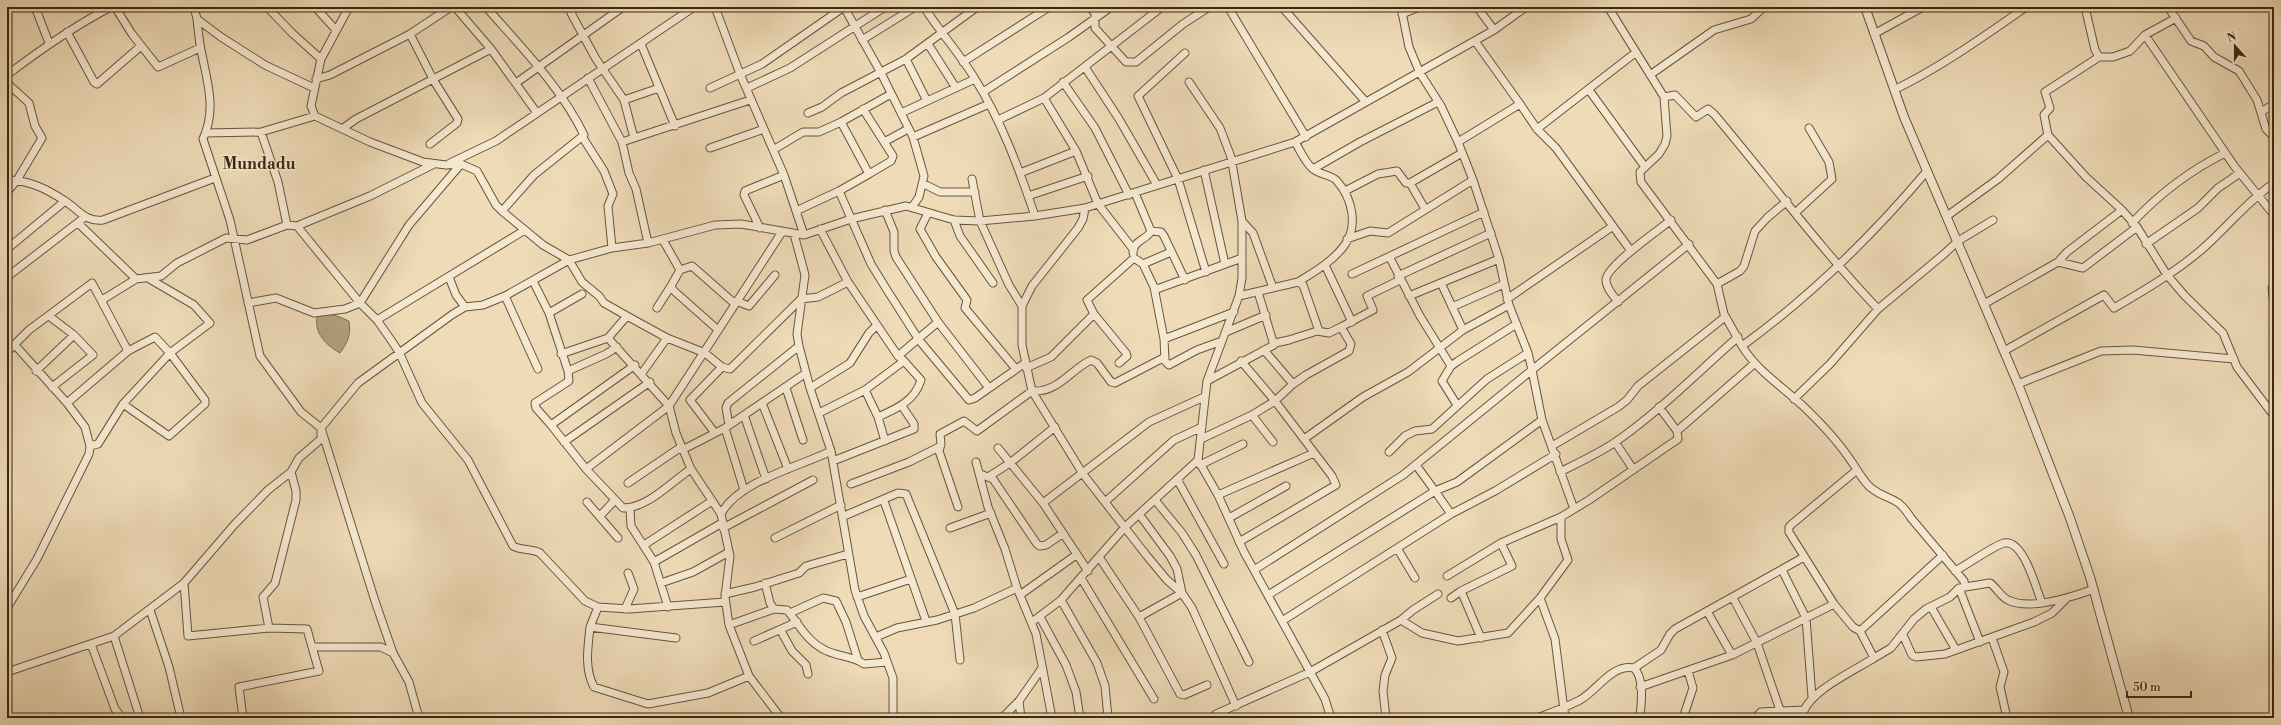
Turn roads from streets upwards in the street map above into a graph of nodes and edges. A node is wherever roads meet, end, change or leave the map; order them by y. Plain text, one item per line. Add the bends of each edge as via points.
1 (35, 7) edge
2 (111, 7) edge
3 (115, 7) edge
4 (194, 7) edge
5 (267, 7) edge
6 (316, 7) edge
7 (349, 7) edge
8 (451, 7) edge
9 (455, 7) edge
10 (486, 7) edge
11 (622, 7) edge
12 (715, 7) edge
13 (844, 7) edge
14 (914, 7) edge
15 (924, 7) edge
16 (975, 7) edge
17 (1049, 7) edge
18 (1090, 7) edge
19 (1111, 7) edge
20 (1162, 7) edge
21 (1209, 7) edge
22 (1228, 7) edge
23 (1282, 7) edge
24 (1419, 7) edge
25 (1477, 7) edge
26 (1608, 7) edge
27 (1764, 7) edge
28 (1865, 7) edge
29 (1923, 7) edge
30 (2026, 7) edge
31 (2085, 7) edge
32 (2168, 7) edge
33 (692, 8) edge
34 (881, 8) edge
35 (1523, 8) edge
36 (571, 9) edge
37 (1401, 10) edge
38 (2176, 18) junction
39 (197, 19) junction
40 (1095, 19) junction
41 (855, 27) junction
42 (336, 30) junction
43 (1494, 30) junction
44 (67, 32) junction
45 (410, 34) junction
46 (942, 34) junction
47 (1874, 34) junction
48 (583, 35) junction
49 (2145, 35) junction
50 (862, 40) junction
51 (1475, 42) junction
52 (49, 43) junction
53 (641, 44) junction
54 (928, 44) junction
55 (1112, 45) junction
56 (141, 46) junction
57 (200, 48) junction
58 (491, 49) junction
59 (1185, 53) dead end
60 (1635, 53) junction
61 (2099, 57) junction
62 (321, 58) junction
63 (906, 59) junction
64 (963, 62) junction
65 (537, 67) junction
66 (1085, 67) junction
67 (604, 68) junction
68 (881, 73) junction
69 (1420, 73) junction
70 (740, 74) junction
71 (7, 75) edge
72 (1650, 75) junction
73 (588, 78) junction
74 (316, 79) junction
75 (975, 79) junction
76 (434, 80) junction
77 (1063, 82) junction
78 (1188, 82) dead end
79 (7, 83) edge
80 (516, 83) junction
81 (314, 88) junction
82 (659, 88) junction
83 (710, 88) dead end
84 (747, 88) junction
85 (956, 88) junction
86 (1589, 90) junction
87 (1894, 90) junction
88 (982, 92) junction
89 (891, 94) junction
90 (560, 96) junction
91 (1664, 97) junction
92 (1044, 98) junction
93 (624, 100) junction
94 (750, 100) junction
95 (927, 101) junction
96 (1365, 101) junction
97 (1438, 102) junction
98 (989, 104) junction
99 (1520, 104) junction
100 (2274, 104) edge
101 (863, 109) junction
102 (2261, 112) junction
103 (537, 113) junction
104 (808, 113) dead end
105 (901, 113) junction
106 (315, 116) junction
107 (998, 120) junction
108 (841, 122) junction
109 (675, 126) junction
110 (1809, 128) dead end
111 (342, 129) junction
112 (764, 129) junction
113 (908, 129) junction
114 (1537, 129) junction
115 (261, 132) junction
116 (206, 133) junction
117 (2048, 135) junction
118 (913, 137) junction
119 (1306, 137) junction
120 (2274, 137) edge
121 (583, 138) junction
122 (634, 138) junction
123 (622, 142) junction
124 (884, 142) junction
125 (1295, 142) junction
126 (1458, 142) junction
127 (430, 144) dead end
128 (710, 148) dead end
129 (773, 150) junction
130 (1076, 151) junction
131 (2225, 152) junction
132 (1462, 153) junction
133 (1231, 163) junction
134 (434, 164) junction
135 (461, 164) junction
136 (446, 165) junction
137 (1645, 167) junction
138 (1313, 169) junction
139 (1204, 170) junction
140 (1928, 171) junction
141 (1020, 172) junction
142 (2240, 173) junction
143 (869, 174) junction
144 (784, 175) junction
145 (1088, 176) junction
146 (215, 178) junction
147 (972, 179) dead end
148 (1178, 179) junction
149 (7, 180) edge
150 (17, 180) junction
151 (1473, 180) junction
152 (1410, 183) junction
153 (2274, 183) edge
154 (924, 184) junction
155 (1156, 185) junction
156 (838, 191) junction
157 (1345, 191) junction
158 (7, 192) edge
159 (975, 192) junction
160 (1132, 194) junction
161 (2256, 195) junction
162 (1028, 196) junction
163 (65, 201) junction
164 (1787, 201) junction
165 (1098, 204) junction
166 (912, 207) junction
167 (1085, 208) junction
168 (1425, 209) junction
169 (885, 210) junction
170 (2122, 210) junction
171 (796, 211) junction
172 (502, 212) junction
173 (1484, 212) junction
174 (928, 213) junction
175 (1795, 213) junction
176 (2274, 215) edge
177 (1035, 216) junction
178 (1947, 216) junction
179 (85, 217) junction
180 (851, 219) junction
181 (954, 220) junction
182 (1671, 220) junction
183 (1993, 220) dead end
184 (980, 221) junction
185 (1242, 221) junction
186 (78, 223) junction
187 (286, 225) junction
188 (2134, 225) junction
189 (297, 226) junction
190 (1613, 226) junction
191 (760, 228) junction
192 (820, 229) junction
193 (525, 230) junction
194 (1151, 231) junction
195 (782, 232) junction
196 (1491, 233) junction
197 (794, 234) junction
198 (804, 235) junction
199 (1347, 239) junction
200 (235, 240) junction
201 (663, 240) junction
202 (1958, 241) junction
203 (648, 243) junction
204 (1689, 244) junction
205 (2146, 244) junction
206 (612, 248) junction
207 (1133, 248) junction
208 (7, 249) edge
209 (1631, 251) junction
210 (1171, 252) junction
211 (1134, 258) junction
212 (1242, 258) junction
213 (1390, 258) junction
214 (1499, 258) junction
215 (569, 260) junction
216 (2058, 262) junction
217 (1143, 264) junction
218 (1225, 264) junction
219 (1325, 265) junction
220 (1837, 266) junction
221 (680, 270) junction
222 (1206, 272) junction
223 (1352, 274) dead end
224 (774, 275) dead end
225 (2167, 275) junction
226 (7, 277) edge
227 (449, 277) junction
228 (148, 278) junction
229 (1400, 278) junction
230 (136, 279) junction
231 (1185, 280) junction
232 (533, 282) junction
233 (848, 282) junction
234 (1298, 282) junction
235 (993, 283) dead end
236 (1441, 283) junction
237 (2274, 283) edge
238 (1504, 284) junction
239 (1717, 284) junction
240 (671, 286) junction
241 (1154, 287) junction
242 (1272, 288) junction
243 (1258, 292) junction
244 (582, 294) dead end
245 (505, 296) junction
246 (1239, 296) junction
247 (1409, 296) junction
248 (801, 299) junction
249 (102, 300) junction
250 (735, 302) junction
251 (1508, 302) junction
252 (1618, 302) junction
253 (248, 303) junction
254 (360, 303) junction
255 (1984, 304) junction
256 (2274, 304) edge
257 (1022, 306) junction
258 (465, 307) junction
259 (1452, 307) junction
260 (657, 308) dead end
261 (1878, 309) junction
262 (1234, 312) junction
263 (549, 313) junction
264 (1094, 314) junction
265 (1266, 315) junction
266 (49, 316) junction
267 (628, 316) junction
268 (1725, 317) junction
269 (377, 320) junction
270 (938, 322) junction
271 (1352, 322) junction
272 (878, 325) junction
273 (1515, 325) junction
274 (1341, 327) junction
275 (717, 329) junction
276 (1463, 330) junction
277 (1319, 331) junction
278 (1226, 332) junction
279 (74, 335) junction
280 (1738, 337) junction
281 (608, 338) junction
282 (667, 338) junction
283 (1164, 339) junction
284 (920, 340) junction
285 (1222, 341) junction
286 (1275, 342) junction
287 (14, 344) junction
288 (617, 346) junction
289 (799, 346) junction
290 (1742, 346) junction
291 (1439, 348) junction
292 (1264, 350) junction
293 (128, 351) junction
294 (2004, 351) junction
295 (7, 352) edge
296 (399, 352) junction
297 (1528, 352) junction
298 (170, 353) junction
299 (705, 353) junction
300 (561, 354) junction
301 (1165, 357) junction
302 (901, 359) junction
303 (2234, 359) junction
304 (1241, 361) junction
305 (1119, 363) dead end
306 (1755, 363) junction
307 (635, 365) junction
308 (1025, 366) junction
309 (1451, 366) junction
310 (722, 367) junction
311 (538, 369) dead end
312 (1016, 369) junction
313 (1532, 370) junction
314 (36, 371) junction
315 (568, 371) junction
316 (642, 373) junction
317 (806, 374) junction
318 (1207, 381) junction
319 (650, 382) junction
320 (1293, 384) junction
321 (2018, 384) junction
322 (52, 388) junction
323 (786, 388) junction
324 (810, 388) junction
325 (989, 388) junction
326 (866, 390) junction
327 (1032, 391) junction
328 (1204, 397) junction
329 (1794, 399) junction
330 (1275, 401) junction
331 (67, 403) junction
332 (762, 403) junction
333 (123, 404) junction
334 (1456, 404) junction
335 (669, 406) junction
336 (902, 406) junction
337 (1659, 407) junction
338 (819, 413) junction
339 (744, 415) junction
340 (1252, 415) junction
341 (2274, 416) edge
342 (878, 417) junction
343 (1542, 420) junction
344 (551, 425) junction
345 (727, 427) junction
346 (1055, 427) junction
347 (1202, 427) junction
348 (321, 428) junction
349 (1677, 431) junction
350 (715, 433) junction
351 (1201, 439) junction
352 (1304, 439) junction
353 (803, 440) dead end
354 (885, 441) junction
355 (564, 442) junction
356 (1273, 442) dead end
357 (1615, 442) junction
358 (1244, 444) dead end
359 (90, 446) junction
360 (1552, 446) junction
361 (939, 447) junction
362 (682, 448) junction
363 (998, 448) dead end
364 (831, 451) junction
365 (1389, 452) dead end
366 (1314, 453) junction
367 (1556, 454) junction
368 (833, 461) junction
369 (976, 462) dead end
370 (1010, 463) junction
371 (1199, 463) junction
372 (1416, 465) junction
373 (586, 469) junction
374 (692, 469) junction
375 (788, 469) junction
376 (1633, 469) junction
377 (1857, 470) junction
378 (291, 472) junction
379 (1560, 472) junction
380 (980, 474) junction
381 (1084, 474) junction
382 (988, 477) junction
383 (766, 479) junction
384 (1177, 479) junction
385 (813, 480) dead end
386 (628, 483) dead end
387 (850, 484) dead end
388 (1286, 486) dead end
389 (744, 490) junction
390 (1435, 492) junction
391 (1218, 495) junction
392 (615, 500) junction
393 (1155, 500) junction
394 (712, 501) junction
395 (884, 501) junction
396 (587, 502) dead end
397 (1105, 502) junction
398 (1043, 503) junction
399 (841, 505) junction
400 (958, 507) dead end
401 (630, 508) junction
402 (1574, 509) junction
403 (991, 513) junction
404 (721, 514) junction
405 (1139, 514) junction
406 (1451, 514) junction
407 (600, 516) junction
408 (844, 516) junction
409 (1561, 516) junction
410 (1229, 518) junction
411 (722, 526) junction
412 (1125, 527) junction
413 (950, 528) dead end
414 (1062, 534) junction
415 (618, 538) dead end
416 (775, 538) dead end
417 (1239, 542) junction
418 (1501, 543) junction
419 (644, 545) junction
420 (1397, 548) junction
421 (729, 552) junction
422 (848, 554) junction
423 (1076, 555) junction
424 (1943, 555) junction
425 (1099, 557) junction
426 (1804, 557) junction
427 (654, 562) junction
428 (1224, 564) dead end
429 (1254, 570) junction
430 (1782, 570) junction
431 (1088, 571) junction
432 (1955, 571) junction
433 (628, 573) dead end
434 (1446, 576) dead end
435 (1081, 578) junction
436 (1414, 578) dead end
437 (911, 579) junction
438 (184, 583) junction
439 (661, 583) junction
440 (765, 583) junction
441 (1962, 588) junction
442 (2094, 589) junction
443 (1019, 591) junction
444 (1462, 591) junction
445 (1182, 593) junction
446 (725, 594) junction
447 (1268, 594) junction
448 (1438, 594) dead end
449 (857, 596) junction
450 (1451, 598) dead end
451 (1540, 598) junction
452 (1732, 598) junction
453 (1061, 600) junction
454 (2065, 600) junction
455 (725, 602) junction
456 (2042, 603) junction
457 (1834, 604) junction
458 (598, 607) junction
459 (668, 607) junction
460 (1931, 607) junction
461 (7, 608) edge
462 (625, 609) junction
463 (774, 609) junction
464 (150, 610) junction
465 (790, 613) junction
466 (1708, 613) junction
467 (955, 614) junction
468 (1040, 617) junction
469 (1139, 617) junction
470 (1806, 618) junction
471 (1401, 620) junction
472 (1282, 621) junction
473 (797, 622) junction
474 (926, 622) junction
475 (1032, 622) junction
476 (729, 625) junction
477 (590, 627) junction
478 (269, 628) junction
479 (1382, 630) junction
480 (781, 631) junction
481 (1860, 632) junction
482 (1903, 635) junction
483 (114, 636) junction
484 (876, 637) junction
485 (676, 638) dead end
486 (1481, 638) junction
487 (1992, 638) junction
488 (754, 641) dead end
489 (1980, 642) junction
490 (1757, 643) junction
491 (91, 644) junction
492 (312, 648) junction
493 (1956, 650) junction
494 (393, 653) junction
495 (1732, 655) junction
496 (1874, 658) junction
497 (858, 660) junction
498 (960, 660) dead end
499 (887, 662) junction
500 (1249, 662) dead end
501 (1042, 668) junction
502 (1634, 668) junction
503 (1688, 671) junction
504 (7, 672) edge
505 (1310, 672) junction
506 (808, 674) dead end
507 (749, 676) junction
508 (1207, 685) dead end
509 (1640, 687) junction
510 (1812, 697) junction
511 (1154, 699) dead end
512 (1019, 701) junction
513 (1236, 706) junction
514 (1564, 707) junction
515 (1780, 710) junction
516 (1802, 710) junction
517 (122, 718) edge
518 (140, 718) edge
519 (181, 718) edge
520 (243, 718) edge
521 (418, 718) edge
522 (781, 718) edge
523 (893, 718) edge
524 (1002, 718) edge
525 (1021, 718) edge
526 (1052, 718) edge
527 (1080, 718) edge
528 (1108, 718) edge
529 (1212, 718) edge
530 (1332, 718) edge
531 (1386, 718) edge
532 (1537, 718) edge
533 (1566, 718) edge
534 (1640, 718) edge
535 (1683, 718) edge
536 (1754, 718) edge
537 (1802, 718) edge
538 (2007, 718) edge
539 (2130, 718) edge

1 - 52 street
2 - 44 street
3 - 56 street
4 - 39 street
5 - 62 street
6 - 42 street
7 - 42 street
8 - 45 street
9 - 58 street
10 - 65 street
11 - 48 street
12 - 70 street
13 - 41 street
13 - 70 street via 762,64
14 - 50 street
15 - 46 street
16 - 46 street
17 - 64 street
18 - 40 street via 1095,13
19 - 40 street
20 - 55 street
21 - 55 street via 1183,24 1136,62 1126,62
22 - 119 street
23 - 96 street
24 - 37 street
25 - 43 street
26 - 60 street
27 - 72 street via 1752,19 1714,30
28 - 47 street
29 - 47 street
30 - 87 street via 1961,53
31 - 61 street
32 - 38 street
33 - 53 street
34 - 41 street
35 - 43 street
36 - 48 street
37 - 69 street via 1409,47
38 - 49 street
38 - 102 street via 2191,41 2204,46 2214,57 2239,71
39 - 57 street
39 - 81 street via 265,65
40 - 55 street via 1095,28
40 - 88 street
41 - 50 street
41 - 84 street via 790,68
42 - 62 street
43 - 51 street
44 - 52 street
44 - 56 street via 97,84
45 - 74 street via 330,75
45 - 76 street
46 - 54 street
46 - 64 street
47 - 87 street
48 - 65 street
48 - 67 street
49 - 61 street via 2130,51 2122,55
49 - 131 street
50 - 68 street
51 - 69 street
51 - 99 street
52 - 71 street
53 - 67 street
53 - 82 street
54 - 63 street
54 - 85 street
55 - 66 street
56 - 57 street via 160,68
57 - 116 street via 211,105
58 - 76 street
58 - 80 street
59 - 148 street via 1138,96
60 - 72 street
60 - 86 street
61 - 117 street via 2045,92 2050,108 2044,115
62 - 74 street
63 - 68 street
63 - 95 street
64 - 75 street
65 - 80 street
65 - 90 street
66 - 77 street
66 - 155 street via 1119,119
67 - 73 street
67 - 93 street
68 - 89 street
68 - 104 street
69 - 96 street
69 - 97 street
70 - 83 street
70 - 84 street
72 - 91 street
73 - 90 street
73 - 123 street
74 - 81 street
75 - 85 street
75 - 88 street
76 - 111 street via 356,119
76 - 127 street via 458,119 457,123
77 - 92 street
77 - 160 street via 1095,128
78 - 133 street via 1215,118 1231,157
79 - 150 street via 29,103 35,126 42,138
80 - 103 street
81 - 106 street via 311,106
82 - 93 street
82 - 109 street
84 - 94 street
85 - 95 street
86 - 114 street
86 - 137 street
87 - 140 street
88 - 98 street
89 - 101 street
89 - 105 street
90 - 103 street
90 - 121 street via 573,112 584,135
91 - 137 street via 1667,136 1659,154
91 - 164 street via 1675,95 1696,117 1708,109 1742,145
92 - 107 street
92 - 130 street
93 - 122 street
94 - 109 street
94 - 112 street
95 - 105 street
96 - 119 street
97 - 126 street
97 - 138 street
98 - 107 street
98 - 118 street
99 - 114 street
99 - 126 street
100 - 102 street
101 - 108 street
101 - 124 street
102 - 120 street via 2266,129
103 - 136 street via 496,141
105 - 113 street
106 - 111 street
106 - 115 street
107 - 141 street
108 - 129 street via 819,132 803,132
108 - 143 street
109 - 122 street
110 - 175 street via 1829,162 1832,179
111 - 134 street via 370,142
112 - 128 street
112 - 129 street
113 - 118 street
113 - 124 street
114 - 190 street via 1556,148
115 - 116 street
115 - 187 street via 278,182
116 - 146 street via 203,139
117 - 170 street via 2086,177
117 - 178 street via 1998,179
118 - 154 street
119 - 125 street
121 - 172 street via 534,175
121 - 206 street via 604,171 613,194 608,206
122 - 123 street
123 - 203 street
124 - 143 street via 893,159
125 - 133 street
125 - 138 street
126 - 132 street
129 - 144 street
130 - 141 street
130 - 145 street
131 - 142 street
131 - 188 street via 2147,206
132 - 151 street
132 - 152 street
133 - 139 street
133 - 185 street
134 - 136 street
134 - 189 street via 370,196
135 - 136 street
135 - 172 street via 477,171
135 - 254 street via 410,225
137 - 182 street via 1640,172 1641,182
138 - 157 street via 1335,179
139 - 148 street
139 - 218 street
140 - 178 street
140 - 220 street
141 - 162 street
142 - 161 street
142 - 205 street via 2218,188 2198,208
143 - 156 street
144 - 171 street
144 - 191 street via 745,191 744,195
145 - 162 street
145 - 165 street
146 - 179 street via 103,220 94,221
146 - 200 street
147 - 159 street
148 - 155 street
148 - 222 street
149 - 150 street
150 - 158 street
150 - 163 street via 41,188
151 - 168 street
151 - 173 street
152 - 157 street via 1406,183 1397,171 1378,174
152 - 168 street
153 - 161 street
154 - 159 street via 940,192
154 - 166 street
155 - 160 street
156 - 171 street
156 - 180 street
157 - 199 street via 1351,201 1352,214
159 - 184 street
160 - 165 street
160 - 194 street
161 - 176 street
161 - 225 street via 2201,250
162 - 177 street
163 - 179 street
163 - 208 street
164 - 175 street
164 - 239 street via 1756,231 1740,271
165 - 167 street
165 - 207 street
166 - 169 street
166 - 174 street
167 - 177 street
167 - 257 street via 1083,220 1078,228 1032,286
168 - 199 street via 1388,233 1370,231
169 - 180 street
169 - 270 street via 894,232 896,257
170 - 188 street
170 - 216 street via 2067,252
171 - 198 street
172 - 193 street
173 - 196 street
173 - 213 street
174 - 181 street
174 - 312 street via 920,229 936,257 967,300 965,308
175 - 220 street
177 - 184 street
178 - 202 street
179 - 186 street
180 - 192 street
180 - 284 street via 871,264
181 - 184 street
181 - 235 street via 960,236
182 - 204 street
182 - 209 street
183 - 202 street
184 - 257 street
185 - 212 street
185 - 242 street via 1253,233
186 - 226 street
186 - 230 street
187 - 189 street
187 - 200 street via 247,240
188 - 205 street
188 - 216 street via 2083,268
189 - 254 street
190 - 209 street
190 - 251 street
191 - 195 street
191 - 201 street via 729,223
192 - 198 street
192 - 233 street
193 - 215 street via 543,246
193 - 227 street
194 - 207 street
194 - 210 street via 1161,232
195 - 197 street
195 - 250 street
196 - 214 street
196 - 229 street
197 - 198 street
197 - 248 street via 805,275
199 - 219 street via 1345,245
200 - 228 street via 226,238 177,264 161,276
200 - 253 street
201 - 203 street
201 - 221 street
202 - 255 street
202 - 261 street
203 - 206 street
204 - 239 street
204 - 252 street
205 - 225 street
206 - 215 street
207 - 211 street
209 - 252 street via 1611,268 1606,280
210 - 217 street
210 - 231 street
211 - 217 street
211 - 264 street via 1086,300
212 - 218 street
212 - 246 street
213 - 223 street
213 - 229 street
214 - 236 street
214 - 238 street
215 - 232 street
215 - 267 street via 582,282 604,303
216 - 255 street
217 - 241 street
218 - 222 street
219 - 234 street
219 - 271 street
220 - 261 street
220 - 290 street via 1796,305
221 - 240 street
221 - 250 street via 692,266
222 - 231 street
224 - 250 street via 749,306
225 - 294 street via 2114,308 2104,295
225 - 303 street via 2223,333
227 - 258 street via 456,295
227 - 269 street
228 - 230 street
228 - 298 street via 194,305 210,323
229 - 247 street
229 - 271 street via 1366,296 1373,310
230 - 249 street
231 - 241 street via 1157,290
232 - 245 street
232 - 263 street
233 - 248 street via 818,297
233 - 272 street
234 - 242 street
234 - 277 street via 1303,285
236 - 247 street
236 - 259 street
237 - 256 street
238 - 251 street
238 - 259 street
239 - 268 street
240 - 260 street
240 - 275 street
241 - 283 street
242 - 243 street
243 - 246 street
243 - 265 street
244 - 263 street
245 - 258 street via 484,305
245 - 311 street
246 - 262 street
247 - 291 street
248 - 289 street
248 - 310 street via 730,368
249 - 266 street via 92,283
249 - 293 street
250 - 275 street
251 - 273 street
251 - 276 street
252 - 313 street via 1598,315
253 - 254 street via 276,298 314,313
253 - 348 street via 255,342 264,364 301,412
254 - 269 street
255 - 294 street
257 - 308 street via 1020,327
258 - 296 street
259 - 276 street
261 - 329 street via 1830,364
262 - 278 street
262 - 283 street
263 - 300 street
264 - 305 street via 1126,353 1127,356
264 - 308 street via 1051,357
265 - 278 street
265 - 286 street
266 - 279 street
266 - 287 street
267 - 281 street
267 - 282 street
268 - 280 street
268 - 360 street via 1638,386 1627,400
269 - 296 street
270 - 284 street
270 - 325 street
271 - 274 street
272 - 302 street
272 - 324 street via 868,333 850,363
273 - 297 street
273 - 309 street
274 - 277 street via 1329,333
274 - 320 street via 1351,344 1349,351
275 - 299 street
276 - 291 street
277 - 286 street
278 - 285 street
279 - 314 street
279 - 322 street via 92,353 92,358
280 - 290 street
280 - 337 street
281 - 288 street
281 - 300 street
282 - 299 street
282 - 316 street
283 - 301 street
284 - 302 street
284 - 325 street via 969,400
285 - 301 street via 1197,350 1169,365
285 - 318 street
286 - 292 street
287 - 295 street
287 - 314 street
288 - 307 street
288 - 315 street via 606,354
289 - 317 street
289 - 345 street via 728,403
290 - 306 street
291 - 309 street
291 - 352 street via 1408,372 1363,397
292 - 304 street
292 - 320 street
293 - 298 street via 155,337
293 - 331 street
294 - 321 street
296 - 348 street via 358,383
296 - 458 street via 422,403 468,460 513,546 520,550 534,549 540,553 585,601
297 - 313 street
297 - 334 street via 1487,379
298 - 333 street
298 - 333 street via 205,400 205,404 169,436
299 - 310 street
299 - 335 street
300 - 315 street
301 - 327 street via 1115,383 1111,382 1097,363 1091,360 1056,386 1042,392
302 - 326 street
302 - 336 street via 921,380 916,393
303 - 321 street via 2133,350 2101,351
303 - 341 street via 2237,367
304 - 318 street
304 - 330 street
306 - 329 street
306 - 349 street
307 - 316 street
307 - 344 street
308 - 312 street
308 - 327 street
309 - 334 street via 1442,381
310 - 350 street via 690,400
312 - 325 street
313 - 343 street
313 - 372 street
314 - 322 street
315 - 344 street via 568,381 535,403 536,408
316 - 319 street
317 - 323 street
317 - 324 street
318 - 328 street
319 - 335 street
319 - 355 street
320 - 330 street
321 - 442 street via 2070,518
322 - 331 street
323 - 332 street
323 - 353 street
324 - 338 street
326 - 338 street
326 - 342 street
327 - 346 street
327 - 361 street via 977,431 967,421 957,423 940,434
328 - 347 street
328 - 381 street via 1148,422
329 - 377 street via 1840,447
330 - 340 street
330 - 352 street
331 - 359 street via 85,427
332 - 339 street
332 - 375 street
333 - 359 street via 98,444
334 - 365 street via 1432,429 1425,432 1415,431 1405,436
335 - 362 street
335 - 373 street
336 - 342 street
336 - 354 street via 914,424 914,429
337 - 349 street
337 - 357 street
338 - 364 street
339 - 345 street
339 - 383 street
340 - 351 street
340 - 356 street
342 - 354 street
343 - 360 street
343 - 390 street via 1457,482
344 - 355 street
345 - 350 street
345 - 389 street
346 - 370 street
346 - 381 street
347 - 351 street
347 - 397 street via 1174,440
348 - 378 street via 321,439 299,458
348 - 494 street via 366,576
349 - 376 street via 1678,439
350 - 362 street
351 - 371 street
352 - 366 street
354 - 368 street
355 - 373 street
357 - 376 street
357 - 379 street
358 - 371 street
359 - 461 street via 89,454 37,559
360 - 367 street
361 - 387 street via 909,462
361 - 400 street
362 - 374 street
362 - 386 street
363 - 370 street
364 - 368 street
364 - 375 street
366 - 391 street
366 - 417 street via 1336,485
367 - 379 street
367 - 406 street
368 - 399 street
369 - 380 street
370 - 382 street
370 - 398 street
371 - 384 street
371 - 391 street
372 - 390 street
372 - 429 street via 1368,499
373 - 392 street
374 - 394 street
374 - 401 street via 647,501
375 - 383 street
376 - 402 street
377 - 424 street via 1870,487 1904,506 1910,518
377 - 426 street via 1789,528
378 - 438 street via 268,490 234,525
378 - 478 street via 296,496 275,583 263,597
379 - 402 street
380 - 382 street
380 - 403 street
381 - 397 street
381 - 398 street
382 - 414 street via 993,479 1037,544 1046,545
383 - 389 street
384 - 393 street
384 - 428 street
385 - 411 street
388 - 410 street
389 - 404 street via 726,503
390 - 406 street
390 - 447 street
391 - 410 street
392 - 401 street via 623,508
392 - 407 street
393 - 405 street
393 - 500 street via 1182,533 1196,556
394 - 404 street
394 - 419 street
395 - 408 street
395 - 437 street
395 - 467 street via 898,493 906,494 908,497
396 - 407 street
397 - 412 street
398 - 414 street
399 - 408 street
399 - 416 street
401 - 419 street via 630,526
402 - 409 street
403 - 413 street
403 - 443 street
404 - 411 street
405 - 412 street
405 - 445 street via 1178,569
406 - 420 street
407 - 415 street
408 - 422 street
409 - 418 street
409 - 451 street via 1561,539 1568,560
410 - 417 street
411 - 421 street
411 - 427 street
412 - 425 street
412 - 445 street via 1167,580
414 - 423 street
417 - 429 street
418 - 434 street
418 - 444 street via 1512,566
419 - 427 street
420 - 436 street
420 - 472 street
421 - 439 street via 693,572
421 - 446 street
422 - 440 street via 806,566 799,574
422 - 449 street
423 - 431 street
423 - 443 street
424 - 432 street
424 - 481 street
425 - 431 street
425 - 469 street
426 - 430 street
426 - 457 street
427 - 439 street
429 - 447 street
430 - 452 street
430 - 470 street
431 - 435 street
432 - 441 street via 1964,581
432 - 456 street via 2004,543 2014,545 2022,553
433 - 462 street via 634,589
435 - 453 street
435 - 511 street
437 - 449 street
437 - 474 street
438 - 464 street
438 - 478 street via 188,636
439 - 459 street
440 - 446 street
440 - 463 street
441 - 456 street via 1990,583 2009,601
441 - 460 street
441 - 489 street
442 - 454 street
442 - 539 street
443 - 467 street
443 - 475 street
444 - 450 street
444 - 486 street
445 - 469 street
445 - 513 street via 1192,608
446 - 455 street
447 - 472 street
448 - 471 street
449 - 484 street
451 - 486 street via 1508,633
451 - 514 street via 1552,624
452 - 466 street
452 - 490 street
453 - 468 street
453 - 528 street via 1097,663 1105,686
454 - 456 street
454 - 487 street via 2052,614
455 - 459 street
455 - 476 street
457 - 470 street
457 - 481 street
458 - 462 street
458 - 477 street
459 - 462 street
460 - 482 street via 1914,619
460 - 493 street
463 - 465 street
463 - 476 street
464 - 483 street
464 - 519 street via 169,666
465 - 473 street
465 - 497 street via 823,598 836,601 846,622
466 - 495 street
466 - 502 street via 1675,629 1662,650
467 - 474 street
467 - 498 street
468 - 475 street
468 - 527 street via 1066,665 1076,692
469 - 508 street via 1182,696
470 - 490 street
470 - 510 street
471 - 479 street
471 - 486 street via 1422,633 1449,640 1458,642
472 - 505 street
473 - 480 street
473 - 497 street via 810,640 824,650
474 - 484 street via 896,628
475 - 501 street
476 - 507 street
477 - 485 street
477 - 507 street via 587,658 590,679 594,687 628,699 648,704 708,692
478 - 492 street via 308,630
479 - 505 street
479 - 531 street via 1392,658 1385,675 1383,691
480 - 488 street
480 - 506 street via 792,651 806,665
481 - 496 street
482 - 493 street via 1912,655 1916,657
482 - 496 street via 1891,648
483 - 491 street
483 - 518 street
484 - 499 street
487 - 489 street
487 - 538 street via 2004,672 2000,687
489 - 493 street
490 - 495 street
490 - 515 street
491 - 504 street
491 - 517 street via 115,709
492 - 494 street via 381,647
492 - 520 street via 319,671 240,687
494 - 521 street via 409,682
495 - 503 street
496 - 510 street
497 - 499 street via 864,664
499 - 523 street via 893,678
501 - 512 street
501 - 526 street
502 - 509 street
502 - 514 street via 1629,667 1612,673 1598,687
503 - 509 street
503 - 535 street via 1693,688
505 - 513 street
505 - 530 street
507 - 522 street
509 - 534 street
510 - 516 street
512 - 524 street
512 - 525 street
513 - 529 street
514 - 532 street
514 - 533 street
515 - 516 street
515 - 536 street via 1761,712
516 - 537 street
530 - 531 street

